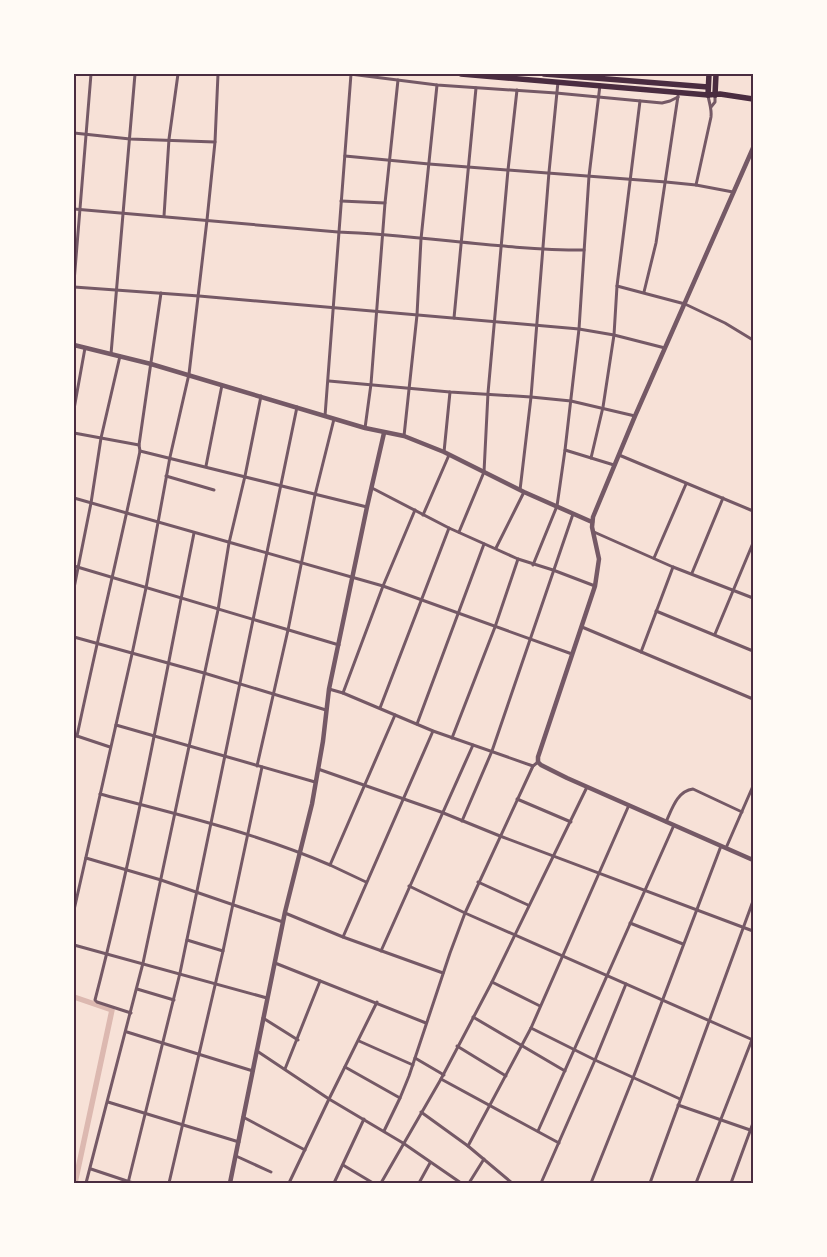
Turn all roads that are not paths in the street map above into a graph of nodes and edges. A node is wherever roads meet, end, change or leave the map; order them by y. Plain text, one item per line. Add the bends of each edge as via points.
1 (91, 74) edge
2 (136, 74) edge
3 (178, 74) edge
4 (218, 74) edge
5 (350, 74) edge
6 (461, 74) edge
7 (544, 74) edge
8 (709, 74) edge
9 (716, 74) edge
10 (620, 77) edge
11 (398, 80) junction
12 (558, 82) junction
13 (438, 85) junction
14 (600, 85) junction
15 (708, 87) junction
16 (716, 87) junction
17 (476, 88) junction
18 (517, 90) junction
19 (556, 93) junction
20 (679, 95) junction
21 (708, 95) junction
22 (715, 95) junction
23 (726, 95) junction
24 (598, 97) junction
25 (753, 99) edge
26 (640, 101) junction
27 (711, 107) junction
28 (74, 133) edge
29 (87, 135) junction
30 (130, 139) junction
31 (170, 140) junction
32 (215, 142) junction
33 (753, 148) edge
34 (345, 156) junction
35 (389, 160) junction
36 (428, 164) junction
37 (469, 166) junction
38 (508, 170) junction
39 (549, 172) junction
40 (589, 176) junction
41 (630, 179) junction
42 (666, 182) junction
43 (696, 185) junction
44 (733, 192) junction
45 (341, 200) junction
46 (384, 203) junction
47 (74, 209) edge
48 (81, 210) junction
49 (124, 213) junction
50 (164, 216) junction
51 (207, 220) junction
52 (338, 232) junction
53 (382, 234) junction
54 (421, 238) junction
55 (462, 243) junction
56 (502, 246) junction
57 (543, 250) junction
58 (584, 250) junction
59 (74, 282) edge
60 (617, 286) junction
61 (74, 287) edge
62 (118, 291) junction
63 (644, 292) junction
64 (161, 293) junction
65 (199, 296) junction
66 (685, 304) junction
67 (333, 308) junction
68 (377, 312) junction
69 (417, 315) junction
70 (454, 318) junction
71 (495, 323) junction
72 (536, 326) junction
73 (579, 329) junction
74 (614, 335) junction
75 (753, 340) edge
76 (74, 345) edge
77 (85, 348) junction
78 (665, 348) junction
79 (111, 354) junction
80 (120, 356) junction
81 (151, 364) junction
82 (189, 374) junction
83 (328, 381) junction
84 (222, 384) junction
85 (371, 384) junction
86 (409, 387) junction
87 (450, 392) junction
88 (488, 393) junction
89 (261, 396) junction
90 (531, 397) junction
91 (572, 401) junction
92 (297, 407) junction
93 (603, 407) junction
94 (74, 409) edge
95 (325, 416) junction
96 (635, 416) junction
97 (334, 419) junction
98 (365, 428) junction
99 (74, 433) edge
100 (384, 433) junction
101 (404, 436) junction
102 (101, 438) junction
103 (139, 445) junction
104 (565, 450) junction
105 (140, 451) junction
106 (447, 454) junction
107 (618, 455) junction
108 (170, 457) junction
109 (592, 458) junction
110 (614, 465) junction
111 (206, 466) junction
112 (484, 472) junction
113 (166, 476) junction
114 (245, 476) junction
115 (686, 484) junction
116 (280, 485) junction
117 (372, 488) junction
118 (214, 490) dead end
119 (522, 491) junction
120 (314, 495) junction
121 (74, 498) edge
122 (723, 498) junction
123 (91, 503) junction
124 (557, 506) junction
125 (367, 507) junction
126 (415, 510) junction
127 (753, 511) edge
128 (127, 513) junction
129 (573, 514) junction
130 (423, 515) junction
131 (158, 521) junction
132 (592, 522) junction
133 (449, 528) junction
134 (459, 532) junction
135 (593, 532) junction
136 (194, 533) junction
137 (229, 543) junction
138 (753, 543) edge
139 (484, 544) junction
140 (496, 548) junction
141 (267, 553) junction
142 (654, 558) junction
143 (518, 559) junction
144 (302, 563) junction
145 (533, 565) junction
146 (74, 566) edge
147 (673, 567) junction
148 (78, 568) junction
149 (553, 570) junction
150 (692, 574) junction
151 (113, 578) junction
152 (353, 578) junction
153 (383, 586) junction
154 (595, 586) junction
155 (74, 588) edge
156 (146, 588) junction
157 (734, 590) junction
158 (181, 598) junction
159 (753, 598) edge
160 (421, 599) junction
161 (218, 610) junction
162 (656, 611) junction
163 (458, 614) junction
164 (254, 619) junction
165 (496, 627) junction
166 (582, 628) junction
167 (288, 630) junction
168 (715, 634) junction
169 (74, 637) edge
170 (532, 638) junction
171 (96, 643) junction
172 (338, 645) junction
173 (753, 651) edge
174 (641, 652) junction
175 (132, 654) junction
176 (572, 654) junction
177 (168, 663) junction
178 (204, 673) junction
179 (240, 684) junction
180 (328, 689) junction
181 (343, 693) junction
182 (274, 695) junction
183 (753, 699) edge
184 (380, 708) junction
185 (326, 710) junction
186 (395, 715) junction
187 (417, 724) junction
188 (116, 725) junction
189 (433, 731) junction
190 (76, 736) edge
191 (154, 737) junction
192 (452, 738) junction
193 (473, 745) junction
194 (110, 747) junction
195 (189, 747) junction
196 (492, 751) junction
197 (224, 757) junction
198 (538, 762) junction
199 (257, 766) junction
200 (533, 766) junction
201 (262, 767) junction
202 (318, 769) junction
203 (315, 782) junction
204 (364, 786) junction
205 (587, 786) junction
206 (753, 786) edge
207 (100, 794) junction
208 (403, 798) junction
209 (517, 799) junction
210 (140, 804) junction
211 (629, 805) junction
212 (442, 812) junction
213 (742, 812) junction
214 (176, 815) junction
215 (462, 821) junction
216 (571, 822) junction
217 (666, 822) junction
218 (210, 824) junction
219 (674, 825) junction
220 (249, 834) junction
221 (500, 836) junction
222 (724, 846) junction
223 (299, 852) junction
224 (555, 856) junction
225 (86, 858) junction
226 (753, 860) edge
227 (330, 865) junction
228 (126, 870) junction
229 (600, 873) junction
230 (161, 880) junction
231 (366, 882) junction
232 (478, 882) junction
233 (409, 886) junction
234 (644, 890) junction
235 (196, 893) junction
236 (753, 902) edge
237 (528, 905) junction
238 (232, 906) junction
239 (74, 910) edge
240 (697, 910) junction
241 (285, 912) junction
242 (466, 913) junction
243 (283, 922) junction
244 (630, 923) junction
245 (744, 927) junction
246 (753, 931) edge
247 (515, 934) junction
248 (343, 938) junction
249 (187, 940) junction
250 (684, 944) junction
251 (74, 945) edge
252 (223, 951) junction
253 (381, 951) junction
254 (108, 953) junction
255 (563, 955) junction
256 (143, 963) junction
257 (275, 963) junction
258 (180, 973) junction
259 (443, 973) junction
260 (607, 975) junction
261 (320, 981) junction
262 (492, 982) junction
263 (215, 984) junction
264 (626, 984) junction
265 (137, 989) junction
266 (267, 998) junction
267 (174, 1000) junction
268 (662, 1000) junction
269 (377, 1002) junction
270 (540, 1006) junction
271 (131, 1013) junction
272 (473, 1017) junction
273 (263, 1018) junction
274 (710, 1021) junction
275 (426, 1023) junction
276 (531, 1028) junction
277 (127, 1032) junction
278 (753, 1039) edge
279 (298, 1040) junction
280 (359, 1041) junction
281 (164, 1044) junction
282 (457, 1046) junction
283 (522, 1046) junction
284 (574, 1050) junction
285 (256, 1051) junction
286 (199, 1054) junction
287 (415, 1058) junction
288 (595, 1060) junction
289 (413, 1065) junction
290 (345, 1067) junction
291 (285, 1069) junction
292 (253, 1071) junction
293 (565, 1071) junction
294 (444, 1075) junction
295 (506, 1076) junction
296 (633, 1078) junction
297 (441, 1079) junction
298 (400, 1098) junction
299 (329, 1099) junction
300 (680, 1099) junction
301 (108, 1102) junction
302 (678, 1105) junction
303 (490, 1106) junction
304 (421, 1112) junction
305 (146, 1114) junction
306 (243, 1117) junction
307 (364, 1119) junction
308 (722, 1120) junction
309 (753, 1123) edge
310 (183, 1125) junction
311 (752, 1130) edge
312 (384, 1131) junction
313 (538, 1131) junction
314 (239, 1142) junction
315 (403, 1143) junction
316 (559, 1143) junction
317 (468, 1146) junction
318 (305, 1150) junction
319 (236, 1156) junction
320 (484, 1159) junction
321 (430, 1163) junction
322 (343, 1165) junction
323 (90, 1169) junction
324 (271, 1172) dead end
325 (86, 1183) edge
326 (130, 1183) edge
327 (169, 1183) edge
328 (230, 1183) edge
329 (289, 1183) edge
330 (334, 1183) edge
331 (373, 1183) edge
332 (381, 1183) edge
333 (418, 1183) edge
334 (461, 1183) edge
335 (469, 1183) edge
336 (512, 1183) edge
337 (541, 1183) edge
338 (591, 1183) edge
339 (650, 1183) edge
340 (696, 1183) edge
341 (731, 1183) edge

1 - 29 street
2 - 30 street
3 - 31 street
4 - 32 street
5 - 11 street
5 - 34 street
6 - 12 main road
7 - 10 main road
8 - 15 main road
9 - 16 main road
10 - 15 main road
11 - 13 street
11 - 35 street
12 - 14 main road
12 - 19 street
13 - 17 street
13 - 36 street
14 - 20 main road
14 - 24 street
15 - 16 main road
15 - 21 main road
16 - 22 main road
16 - 23 main road
17 - 18 street
17 - 37 street
18 - 19 street
18 - 38 street
19 - 24 street
19 - 39 street
20 - 21 main road
20 - 26 street via 662,103
20 - 42 street
21 - 22 main road
21 - 27 street
22 - 23 main road
22 - 27 street
23 - 25 main road
24 - 26 street
24 - 40 street
26 - 41 street
27 - 43 street
28 - 29 street
29 - 30 street
29 - 48 street
30 - 31 street
30 - 49 street
31 - 32 street
31 - 50 street
32 - 51 street
33 - 44 street
34 - 35 street
34 - 45 street
35 - 36 street
35 - 46 street
36 - 37 street
36 - 54 street
37 - 38 street
37 - 55 street
38 - 39 street
38 - 56 street
39 - 40 street
39 - 57 street
40 - 41 street
40 - 58 street
41 - 42 street
41 - 60 street
42 - 43 street
42 - 63 street
43 - 44 street
44 - 66 street
45 - 46 street
45 - 52 street
46 - 53 street
47 - 48 street
48 - 49 street
48 - 59 street
49 - 50 street
49 - 62 street
50 - 51 street
51 - 52 street
51 - 65 street
52 - 53 street
52 - 67 street
53 - 54 street
53 - 68 street
54 - 55 street
54 - 69 street
55 - 56 street
55 - 70 street
56 - 57 street
56 - 71 street
57 - 58 street
57 - 72 street
58 - 73 street
60 - 63 street
60 - 74 street
61 - 62 street
62 - 64 street
62 - 79 street
63 - 66 street
64 - 65 street
64 - 81 street
65 - 67 street
65 - 82 street
66 - 75 street
66 - 78 street
67 - 68 street
67 - 83 street
68 - 69 street
68 - 85 street
69 - 70 street
69 - 86 street
70 - 71 street
71 - 72 street
71 - 88 street
72 - 73 street
72 - 90 street
73 - 74 street
73 - 91 street
74 - 78 street
74 - 93 street
76 - 77 street
77 - 79 street
77 - 94 street
78 - 96 street
79 - 80 street
80 - 81 street
80 - 102 street
81 - 82 street
81 - 103 street
82 - 84 street
82 - 108 street
83 - 85 street
83 - 95 street
84 - 89 street
84 - 111 street
85 - 86 street
85 - 98 street
86 - 87 street
86 - 101 street
87 - 88 street
87 - 106 street
88 - 90 street
88 - 112 street
89 - 92 street
89 - 114 street
90 - 91 street
90 - 119 street
91 - 93 street
91 - 104 street
92 - 95 street
92 - 116 street
93 - 96 street
93 - 109 street
95 - 97 street
96 - 107 street
97 - 98 street
97 - 120 street
98 - 100 street
99 - 102 street
100 - 101 street
100 - 117 street
101 - 106 street
102 - 103 street
102 - 123 street
103 - 105 street
104 - 109 street
104 - 124 street
105 - 108 street
105 - 128 street
106 - 112 street
106 - 130 street
107 - 110 street
107 - 115 street
108 - 111 street
108 - 113 street
109 - 110 street
110 - 132 street
111 - 114 street
112 - 119 street
112 - 134 street
113 - 118 street
113 - 131 street
114 - 116 street
114 - 137 street
115 - 122 street
115 - 142 street
116 - 120 street
116 - 141 street
117 - 125 street
117 - 126 street
119 - 124 street
119 - 140 street
120 - 125 street
120 - 144 street
121 - 123 street
122 - 127 street
122 - 150 street
123 - 128 street
123 - 148 street
124 - 129 street
124 - 145 street
125 - 152 street
126 - 130 street
126 - 153 street
128 - 131 street
128 - 151 street
129 - 132 street
129 - 149 street
130 - 133 street
131 - 136 street
131 - 156 street
132 - 135 street
133 - 134 street
133 - 160 street
134 - 139 street
135 - 142 street
135 - 154 street via 599,559
136 - 137 street
136 - 158 street
137 - 141 street
137 - 161 street
138 - 157 street
139 - 140 street
139 - 163 street
140 - 143 street
141 - 144 street
141 - 164 street
142 - 147 street
143 - 145 street
143 - 165 street
144 - 152 street
144 - 167 street
145 - 149 street
146 - 148 street
147 - 150 street
147 - 162 street
148 - 151 street
148 - 155 street
149 - 154 street
149 - 170 street
150 - 157 street
151 - 156 street
151 - 171 street
152 - 153 street
152 - 172 street
153 - 160 street
153 - 181 street
154 - 166 street
156 - 158 street
156 - 175 street
157 - 159 street
157 - 168 street
158 - 161 street
158 - 177 street
160 - 163 street
160 - 184 street
161 - 164 street
161 - 178 street
162 - 168 street
162 - 174 street
163 - 165 street
163 - 187 street
164 - 167 street
164 - 179 street
165 - 170 street
165 - 192 street
166 - 174 street
166 - 176 street
167 - 172 street
167 - 182 street
168 - 173 street
169 - 171 street
170 - 176 street
170 - 196 street
171 - 175 street
171 - 190 street
172 - 180 street
174 - 183 street
175 - 177 street
175 - 188 street
176 - 198 street via 538,753
177 - 178 street
177 - 191 street
178 - 179 street
178 - 195 street
179 - 182 street
179 - 197 street
180 - 181 street
180 - 185 street
181 - 184 street
182 - 185 street
182 - 199 street
184 - 186 street
185 - 202 street
186 - 187 street
186 - 204 street
187 - 189 street
188 - 191 street
188 - 194 street
189 - 192 street
189 - 208 street
190 - 194 street
191 - 195 street
191 - 210 street
192 - 193 street
193 - 196 street
193 - 212 street
194 - 207 street
195 - 197 street
195 - 214 street
196 - 200 street
196 - 215 street
197 - 199 street
197 - 218 street
198 - 200 street
198 - 205 street
199 - 201 street
200 - 209 street
201 - 203 street
201 - 220 street
202 - 203 street
202 - 204 street
203 - 223 street
204 - 208 street
204 - 227 street
205 - 211 street
205 - 216 street
206 - 213 street
207 - 210 street
207 - 225 street
208 - 212 street
208 - 231 street
209 - 216 street
209 - 221 street
210 - 214 street
210 - 228 street
211 - 217 street
211 - 229 street
212 - 215 street
212 - 233 street
213 - 217 street via 693,789 682,792
213 - 222 street
214 - 218 street
214 - 230 street
215 - 221 street
216 - 224 street
217 - 219 street
218 - 220 street
218 - 235 street
219 - 222 street
219 - 234 street
220 - 223 street
220 - 238 street
221 - 224 street
221 - 232 street
222 - 226 street
222 - 240 street
223 - 227 street
223 - 241 street
224 - 229 street
224 - 237 street
225 - 228 street
225 - 239 street
227 - 231 street
228 - 230 street
228 - 254 street
229 - 234 street
229 - 255 street
230 - 235 street
230 - 256 street
231 - 248 street
232 - 237 street
232 - 242 street
233 - 242 street
233 - 253 street
234 - 240 street
234 - 244 street
235 - 238 street
235 - 249 street
236 - 245 street
237 - 247 street
238 - 243 street
238 - 252 street
240 - 245 street
240 - 250 street
241 - 243 street
241 - 248 street
242 - 247 street
242 - 259 street
243 - 257 street
244 - 250 street
244 - 260 street
245 - 246 street
245 - 274 street
247 - 255 street
247 - 262 street
248 - 253 street
249 - 252 street
249 - 258 street
250 - 268 street
251 - 254 street
252 - 263 street
253 - 259 street
254 - 256 street
254 - 271 street via 95,1001
255 - 260 street
255 - 270 street
256 - 258 street
256 - 265 street
257 - 261 street
257 - 266 street
258 - 263 street
258 - 267 street
259 - 275 street
260 - 264 street
260 - 284 street
261 - 269 street
261 - 279 street
262 - 270 street
262 - 272 street
263 - 266 street
263 - 286 street
264 - 268 street
264 - 288 street
265 - 267 street
265 - 271 street
266 - 273 street
267 - 281 street
268 - 274 street
268 - 296 street
269 - 275 street
269 - 280 street
270 - 276 street
271 - 277 street
272 - 282 street
272 - 283 street
273 - 279 street
273 - 285 street
274 - 278 street
274 - 300 street
275 - 287 street
276 - 283 street
276 - 284 street
277 - 281 street
277 - 301 street
278 - 308 street
279 - 291 street
280 - 289 street
280 - 290 street
281 - 286 street
281 - 305 street
282 - 294 street
282 - 295 street
283 - 293 street
283 - 295 street
284 - 288 street
284 - 293 street
285 - 291 street
285 - 292 street
286 - 292 street
286 - 310 street
287 - 289 street
287 - 294 street
288 - 296 street
288 - 316 street
289 - 298 street
290 - 298 street
290 - 299 street
291 - 299 street
292 - 306 street
293 - 313 street
294 - 297 street
295 - 303 street
296 - 300 street
296 - 338 street
297 - 303 street
297 - 304 street
298 - 312 street
299 - 307 street
299 - 318 street
300 - 302 street
301 - 305 street
301 - 323 street
302 - 308 street
302 - 339 street
303 - 313 street
303 - 317 street
304 - 315 street
304 - 317 street
305 - 310 street
305 - 326 street
306 - 314 street
306 - 318 street
307 - 312 street
307 - 322 street
308 - 311 street
308 - 340 street
309 - 311 street
310 - 314 street
310 - 327 street
311 - 341 street
312 - 315 street
313 - 316 street
314 - 319 street
315 - 321 street
315 - 332 street
316 - 337 street
317 - 320 street
318 - 329 street
319 - 324 street
319 - 328 street
320 - 335 street
320 - 336 street
321 - 333 street
321 - 334 street
322 - 330 street
322 - 331 street
323 - 325 street
323 - 326 street

